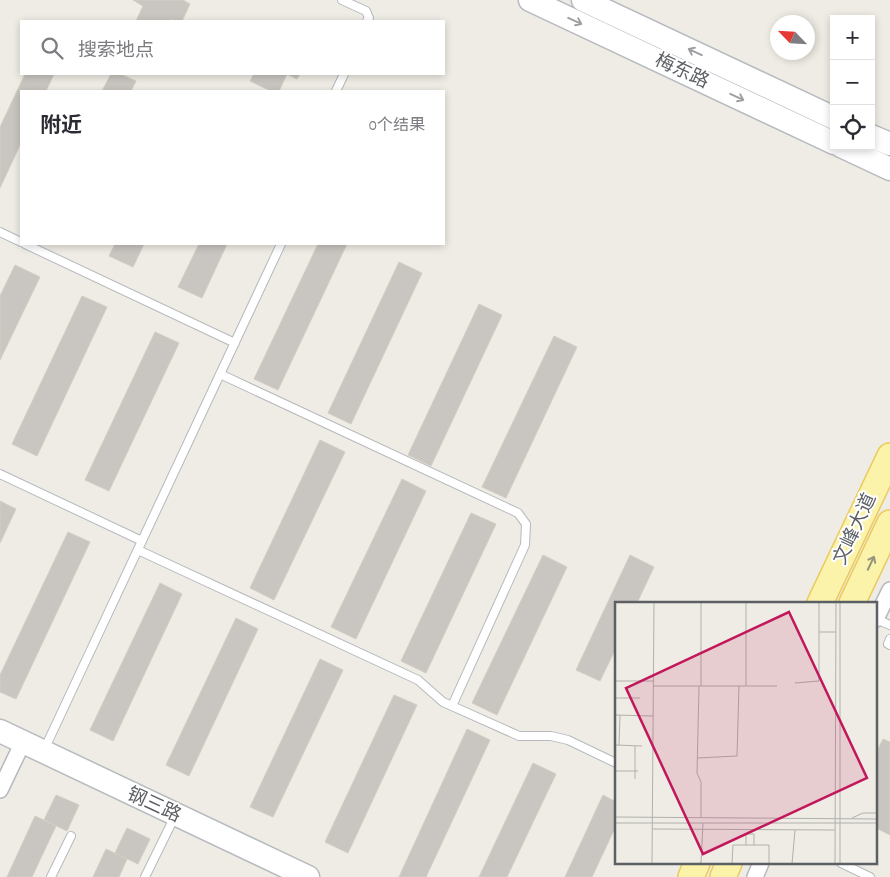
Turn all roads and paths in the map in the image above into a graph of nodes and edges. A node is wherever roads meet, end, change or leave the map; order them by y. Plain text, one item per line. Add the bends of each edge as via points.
1 (342, 0) edge
2 (530, 0) edge
3 (583, 0) edge
4 (368, 20) edge
5 (344, 75) edge
6 (336, 90) edge
7 (830, 116) edge
8 (875, 138) edge
9 (830, 141) edge
10 (890, 144) edge
11 (850, 150) edge
12 (890, 169) edge
13 (0, 232) edge
14 (20, 242) edge
15 (27, 245) edge
16 (281, 245) edge
17 (235, 343) junction
18 (220, 374) junction
19 (890, 456) edge
20 (0, 474) edge
21 (890, 523) edge
22 (142, 541) junction
23 (138, 550) junction
24 (890, 590) edge
25 (820, 602) edge
26 (852, 602) edge
27 (878, 615) edge
28 (878, 620) edge
29 (890, 625) edge
30 (890, 639) edge
31 (890, 645) edge
32 (452, 706) junction
33 (0, 731) edge
34 (23, 742) junction
35 (43, 752) junction
36 (615, 763) edge
37 (0, 790) edge
38 (176, 815) junction
39 (71, 836) dead end
40 (697, 864) edge
41 (728, 864) edge
42 (762, 864) edge
43 (843, 864) edge
44 (51, 877) edge
45 (145, 877) edge
46 (308, 877) edge
47 (691, 877) edge
48 (722, 877) edge
49 (755, 877) edge
50 (870, 877) edge

1 - 4 lane via 366,11
2 -> 9 main road, 梅东路
7 -> 3 main road, 梅东路
5 - 6 lane
8 - 10 main road
11 - 12 main road
13 - 14 lane
15 - 17 lane
16 - 17 lane
17 - 18 lane
18 - 22 lane
18 - 32 lane via 518,513 526,524 526,545
19 - 25 main road, 文峰大道
20 - 22 lane
26 -> 21 main road, 文峰大道
22 - 23 lane
23 - 32 lane via 418,680
23 - 35 lane
24 - 27 street
28 - 29 lane
30 - 31 lane
32 - 36 lane via 519,736 551,736 568,740
33 - 34 main road, 钢三路
34 - 35 main road, 钢三路
34 - 37 street
35 - 38 main road, 钢三路
38 - 45 lane
38 - 46 main road, 钢三路
39 - 44 lane
40 - 47 main road
41 - 48 main road
42 - 49 street
43 - 50 lane

